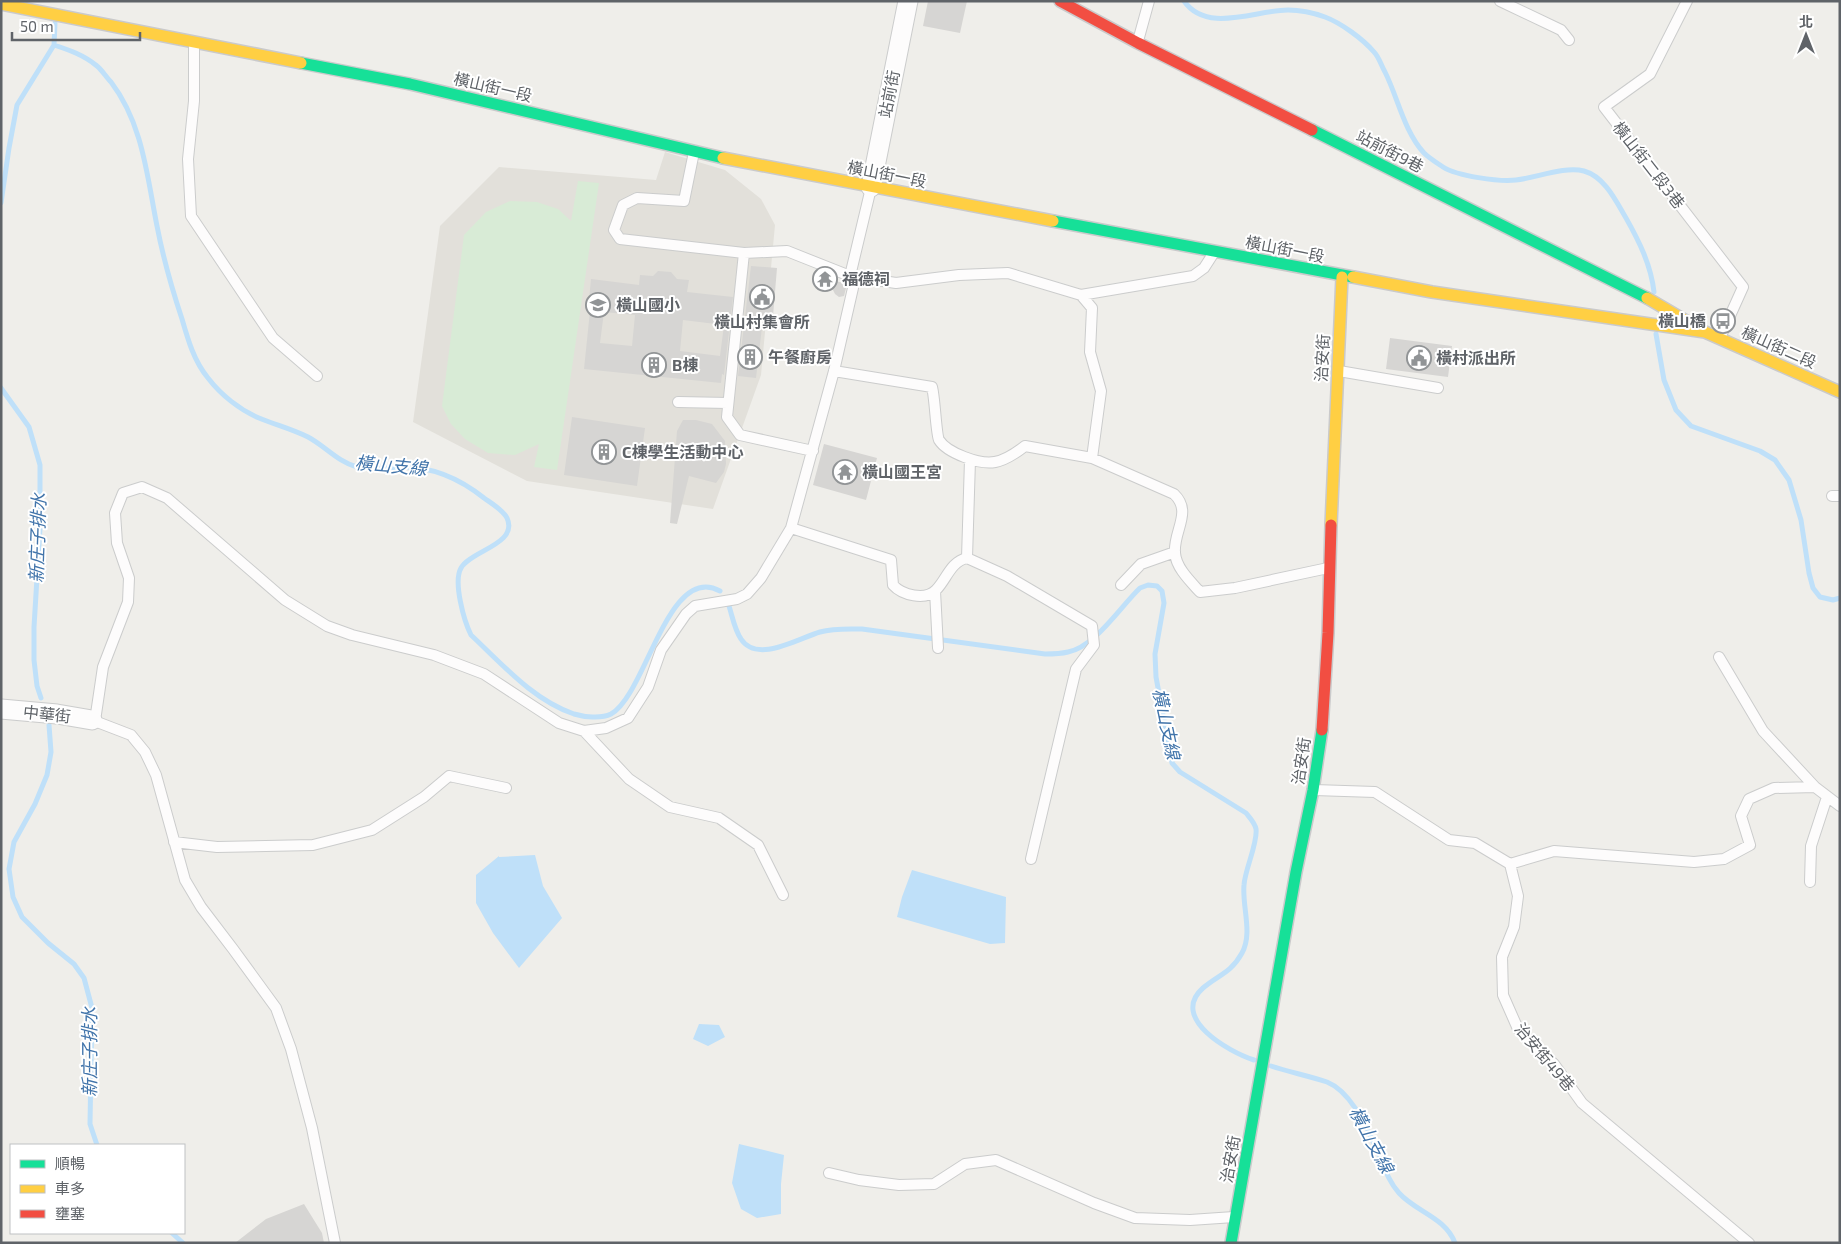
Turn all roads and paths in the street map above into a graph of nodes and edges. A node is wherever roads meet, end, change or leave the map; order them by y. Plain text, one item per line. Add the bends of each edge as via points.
1 (908, 1) edge
2 (1060, 1) edge
3 (1149, 1) edge
4 (1500, 1) edge
5 (1687, 1) edge
6 (1, 4) edge
7 (1569, 40) dead end
8 (194, 42) junction
9 (1138, 43) junction
10 (694, 152) junction
11 (871, 187) junction
12 (1214, 252) junction
13 (744, 254) junction
14 (850, 276) junction
15 (1342, 277) junction
16 (1081, 295) junction
17 (1704, 332) junction
18 (1720, 339) junction
19 (834, 371) junction
20 (1338, 371) junction
21 (317, 376) dead end
22 (1438, 388) dead end
23 (1840, 392) edge
24 (678, 402) dead end
25 (728, 403) junction
26 (812, 450) junction
27 (1092, 458) junction
28 (970, 460) junction
29 (791, 528) junction
30 (1175, 552) junction
31 (967, 558) junction
32 (1330, 568) junction
33 (1121, 585) dead end
34 (935, 591) junction
35 (938, 648) dead end
36 (1719, 657) dead end
37 (1, 709) edge
38 (92, 720) junction
39 (584, 731) junction
40 (1815, 787) junction
41 (506, 788) dead end
42 (1314, 790) junction
43 (1827, 796) junction
44 (1840, 806) edge
45 (174, 842) junction
46 (1030, 859) dead end
47 (1510, 864) junction
48 (1810, 882) dead end
49 (782, 894) dead end
50 (829, 1173) dead end
51 (1235, 1217) junction
52 (335, 1243) edge
53 (1231, 1243) edge
54 (1749, 1243) edge

1 - 11 street, 站前街
2 - 9 street, 站前街9巷
3 - 9 lane
4 - 7 lane via 1561,30
5 - 18 lane, 橫山街二段3巷 via 1650,74 1604,107 1743,287
6 - 8 street, 橫山街一段
8 - 10 street, 橫山街一段 via 410,84
8 - 21 lane via 194,101 188,160 191,216 273,338
9 - 17 street, 站前街9巷 via 1653,301
10 - 11 street, 橫山街一段
10 - 13 lane via 684,201 637,198 623,205 614,230 620,239
11 - 12 street, 橫山街一段
11 - 14 lane
12 - 15 street, 橫山街一段
12 - 16 lane via 1204,268 1193,276
13 - 14 lane via 787,252
13 - 25 lane
14 - 16 lane via 896,283 1008,273
14 - 19 lane via 853,288
15 - 17 street, 橫山街一段
15 - 20 street, 治安街
16 - 27 lane via 1092,308 1090,352 1101,391
17 - 18 street, 橫山街二段
18 - 23 street, 橫山街二段
19 - 26 lane
19 - 28 lane via 932,387 938,440
20 - 22 lane
20 - 32 street, 治安街
24 - 25 lane
25 - 26 lane via 727,417 740,435
26 - 29 lane
27 - 28 lane via 1025,446 1016,454 994,463
27 - 30 lane via 1174,494 1181,501 1183,510
28 - 31 lane
29 - 34 lane via 891,560 893,585 900,592 919,596
29 - 39 lane via 747,594 737,599 695,606 686,614 661,650 648,687 628,718 606,728
30 - 32 lane via 1177,561 1200,592
30 - 33 lane via 1141,564
31 - 34 lane via 952,567
31 - 46 lane via 1007,576 1092,626 1094,645 1076,669
32 - 42 street, 治安街 via 1322,728
34 - 35 lane
36 - 40 lane via 1763,731
37 - 38 street, 中華街
38 - 39 lane via 96,714 103,667 128,602 129,578 116,543 115,513 123,493 142,487 167,498 285,600 327,626 434,655 484,674 559,723
38 - 45 lane via 131,735 145,752 156,775
39 - 49 lane via 629,779 670,807 719,818 758,845
40 - 43 lane
40 - 47 lane via 1774,788 1749,799 1741,816 1750,845 1724,859 1694,862 1554,851
41 - 45 lane via 449,776 424,797 372,830 313,845 217,847
42 - 47 lane via 1374,792 1449,840 1475,843
42 - 51 street, 治安街 via 1296,872
43 - 44 lane
43 - 48 lane via 1811,846
45 - 52 lane via 185,880 201,907 276,1008 291,1048 312,1128
47 - 54 lane, 治安街49巷 via 1518,896 1514,927 1502,956 1502,995 1518,1029 1554,1064 1582,1103
50 - 51 lane via 899,1185 934,1184 965,1164 996,1160 1135,1218 1190,1220
51 - 53 street, 治安街

